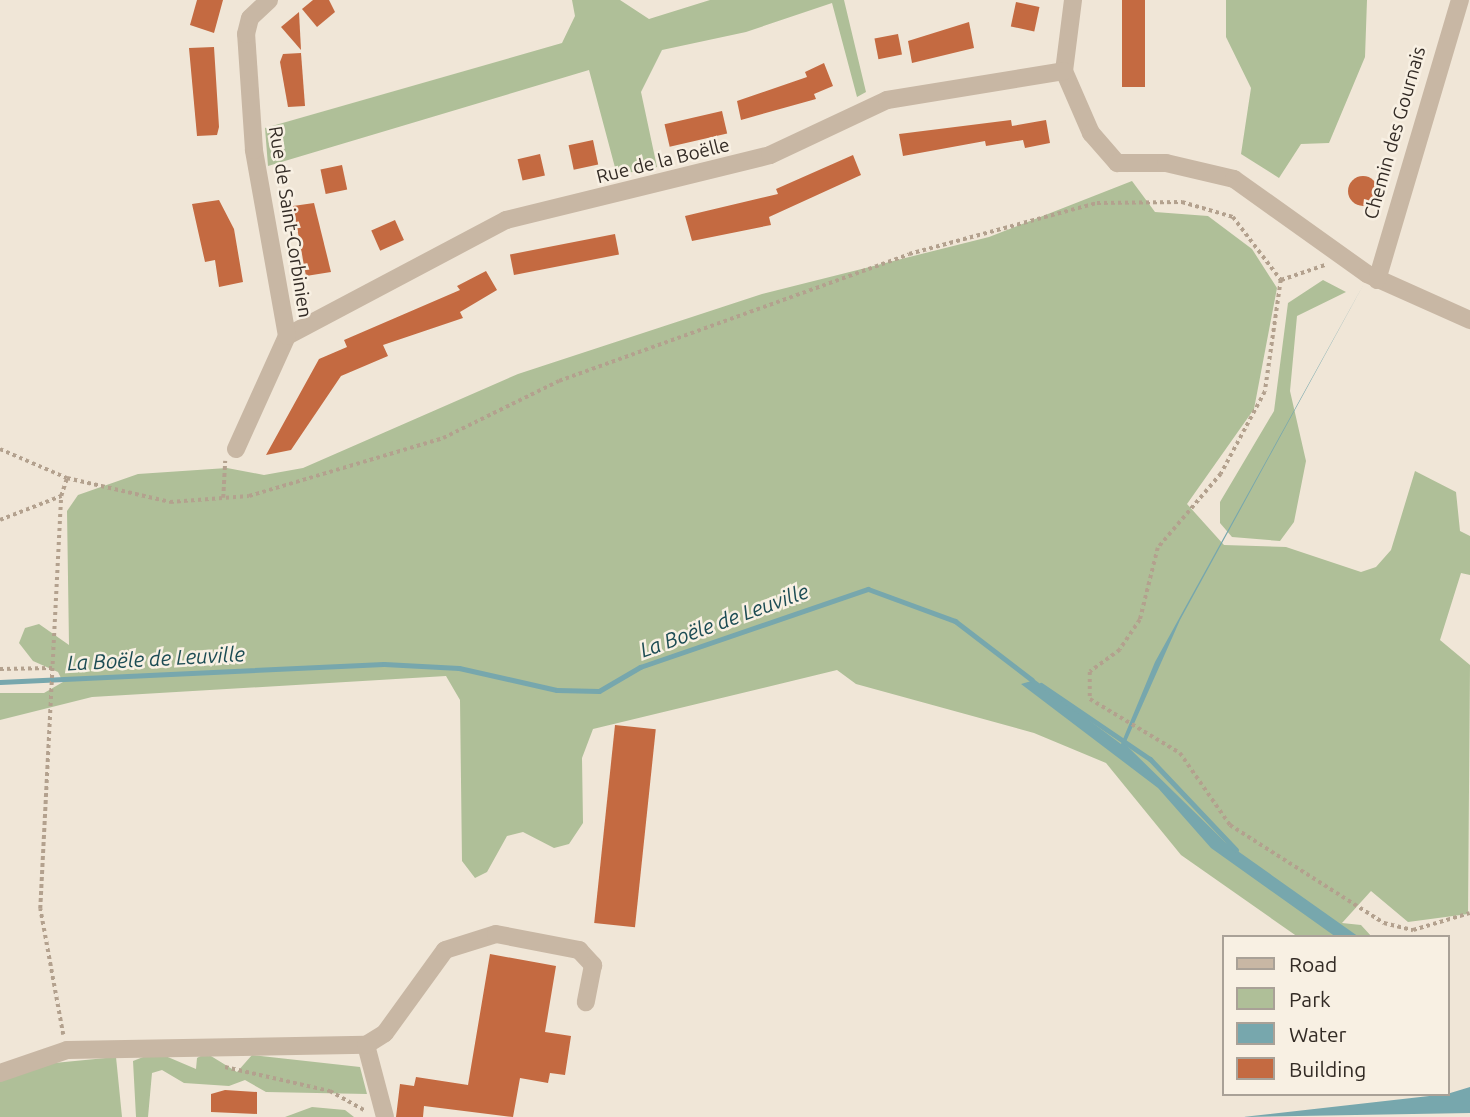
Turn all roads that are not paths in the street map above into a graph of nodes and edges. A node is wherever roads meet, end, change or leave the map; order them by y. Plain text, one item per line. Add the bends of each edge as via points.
1 (269, 0) edge
2 (1073, 0) edge
3 (1460, 0) edge
4 (1064, 72) junction
5 (1377, 280) junction
6 (1470, 320) edge
7 (287, 336) junction
8 (236, 449) road end
9 (586, 1002) dead end
10 (366, 1045) junction
11 (0, 1073) edge
12 (381, 1116) edge

1 - 7 street, Rue de Saint-Corbinien via 250,18 246,34 254,150
2 - 4 street
3 - 5 street, Chemin des Gournais via 1428,92
4 - 5 street via 1091,133 1117,163 1166,163 1234,180
4 - 7 street, Rue de la Boëlle via 887,100 770,155 506,220
5 - 6 street
7 - 8 street, Rue de Saint-Corbinien
9 - 10 street via 593,965 579,950 496,934 445,950 385,1032
10 - 11 street via 67,1050
10 - 12 street

